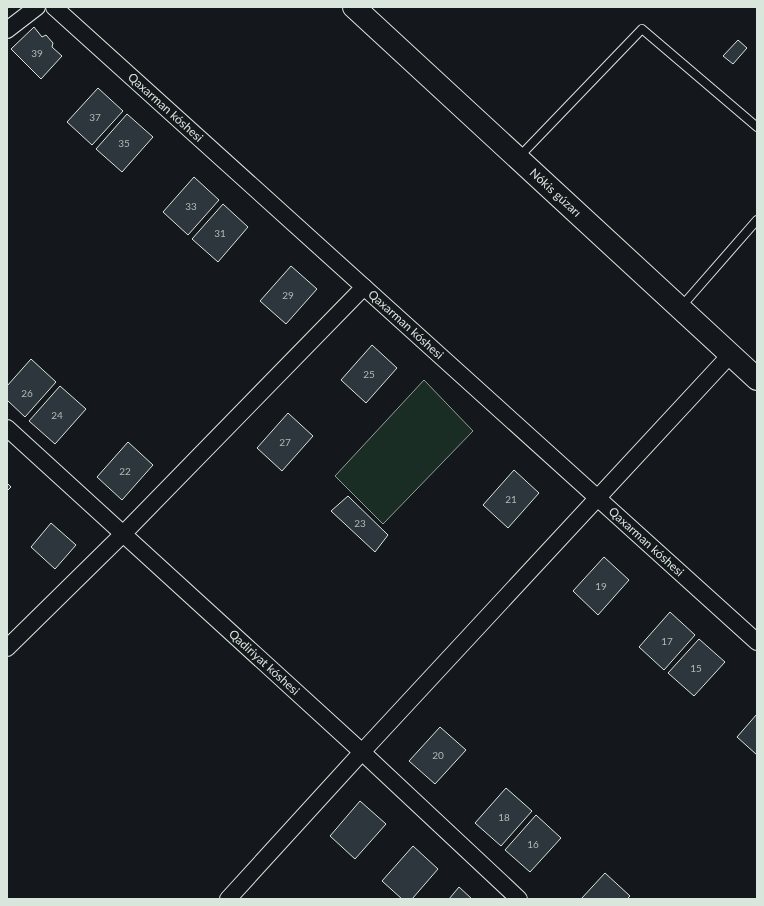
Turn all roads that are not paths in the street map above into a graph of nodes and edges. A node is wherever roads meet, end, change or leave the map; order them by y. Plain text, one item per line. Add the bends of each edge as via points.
1 (37, 7) edge
2 (54, 7) edge
3 (354, 7) edge
4 (7, 30) edge
5 (757, 127) edge
6 (519, 157) junction
7 (757, 220) edge
8 (364, 287) junction
9 (680, 307) junction
10 (731, 354) junction
11 (757, 379) edge
12 (7, 428) edge
13 (598, 498) junction
14 (123, 534) junction
15 (757, 642) edge
16 (7, 648) edge
17 (362, 752) junction
18 (228, 899) edge
19 (519, 899) edge

1 - 4 street
2 - 8 street, Qaxarman kóshesi
3 - 6 main road, Nókis gúzarı
5 - 6 lane via 642,29
6 - 9 main road, Nókis gúzarı
7 - 9 lane
8 - 13 street, Qaxarman kóshesi
8 - 14 street
9 - 10 main road, Nókis gúzarı
10 - 11 main road, Nókis gúzarı
10 - 13 street
12 - 14 street, Qadiriyat kóshesi
13 - 15 street, Qaxarman kóshesi
13 - 17 street
14 - 16 street
14 - 17 street, Qadiriyat kóshesi
17 - 18 street
17 - 19 street, Qadiriyat kóshesi

